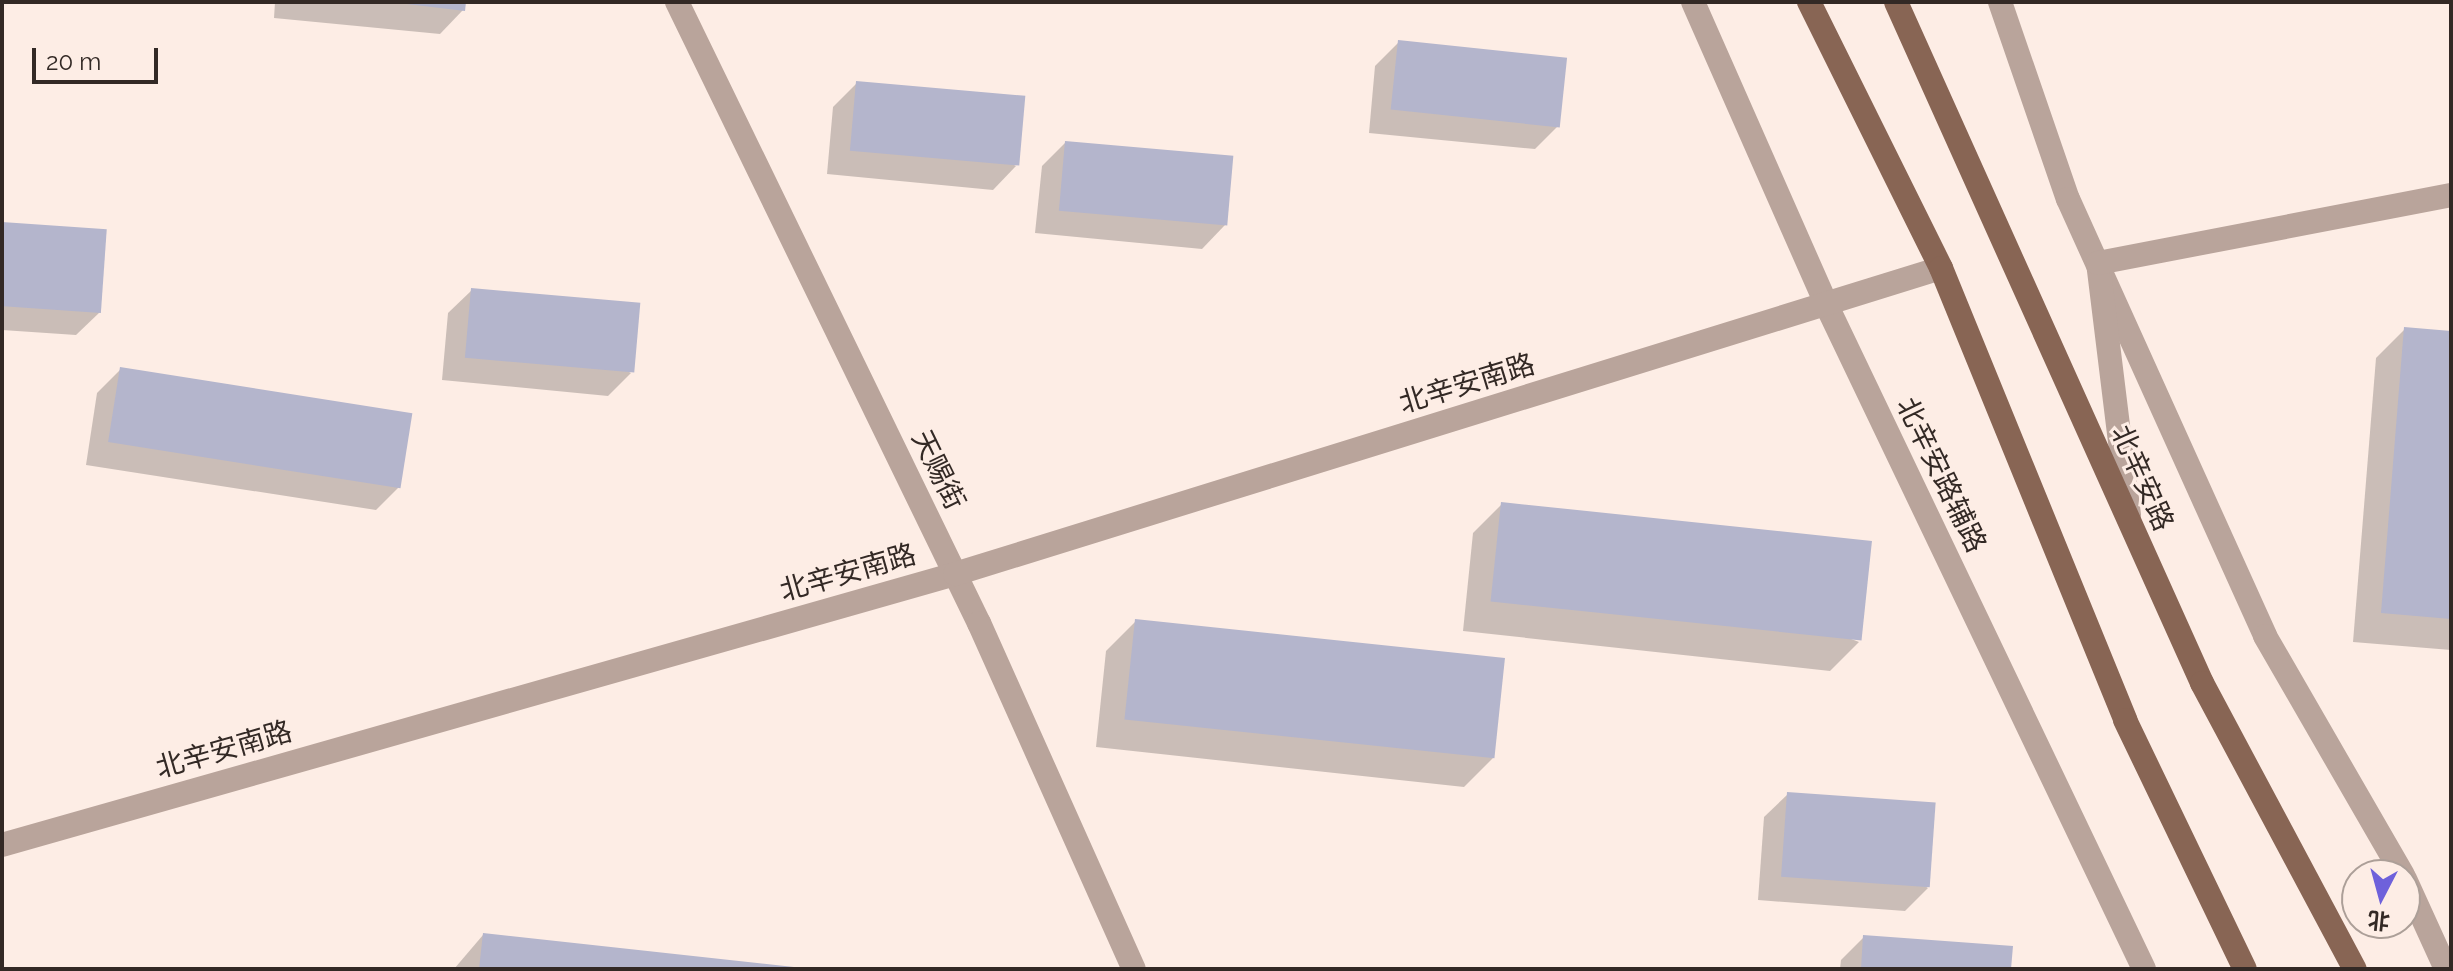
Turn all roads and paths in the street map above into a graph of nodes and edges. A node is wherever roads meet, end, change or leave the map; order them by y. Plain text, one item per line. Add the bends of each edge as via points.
1 (677, 2) edge
2 (1693, 2) edge
3 (1809, 2) edge
4 (1896, 2) edge
5 (2000, 2) edge
6 (2451, 195) edge
7 (2098, 263) junction
8 (1941, 268) junction
9 (1826, 304) junction
10 (2131, 527) junction
11 (955, 574) junction
12 (2, 845) edge
13 (2394, 859) edge
14 (2421, 914) edge
15 (1134, 969) edge
16 (2144, 969) edge
17 (2245, 969) edge
18 (2355, 969) edge
19 (2446, 969) edge

1 - 11 street, 天赐街
2 - 9 street, 北辛安路辅路
3 - 8 main road
4 - 10 main road, 北辛安路
5 - 7 street via 2068,199
6 - 7 street
7 - 10 street
7 - 13 street via 2265,636
8 - 9 street, 北辛安南路
8 - 17 main road via 2125,720
9 - 11 street, 北辛安南路
9 - 16 street, 北辛安路辅路
10 - 18 main road, 北辛安路 via 2202,683
11 - 12 street, 北辛安南路
11 - 15 street, 天赐街
14 - 19 street

